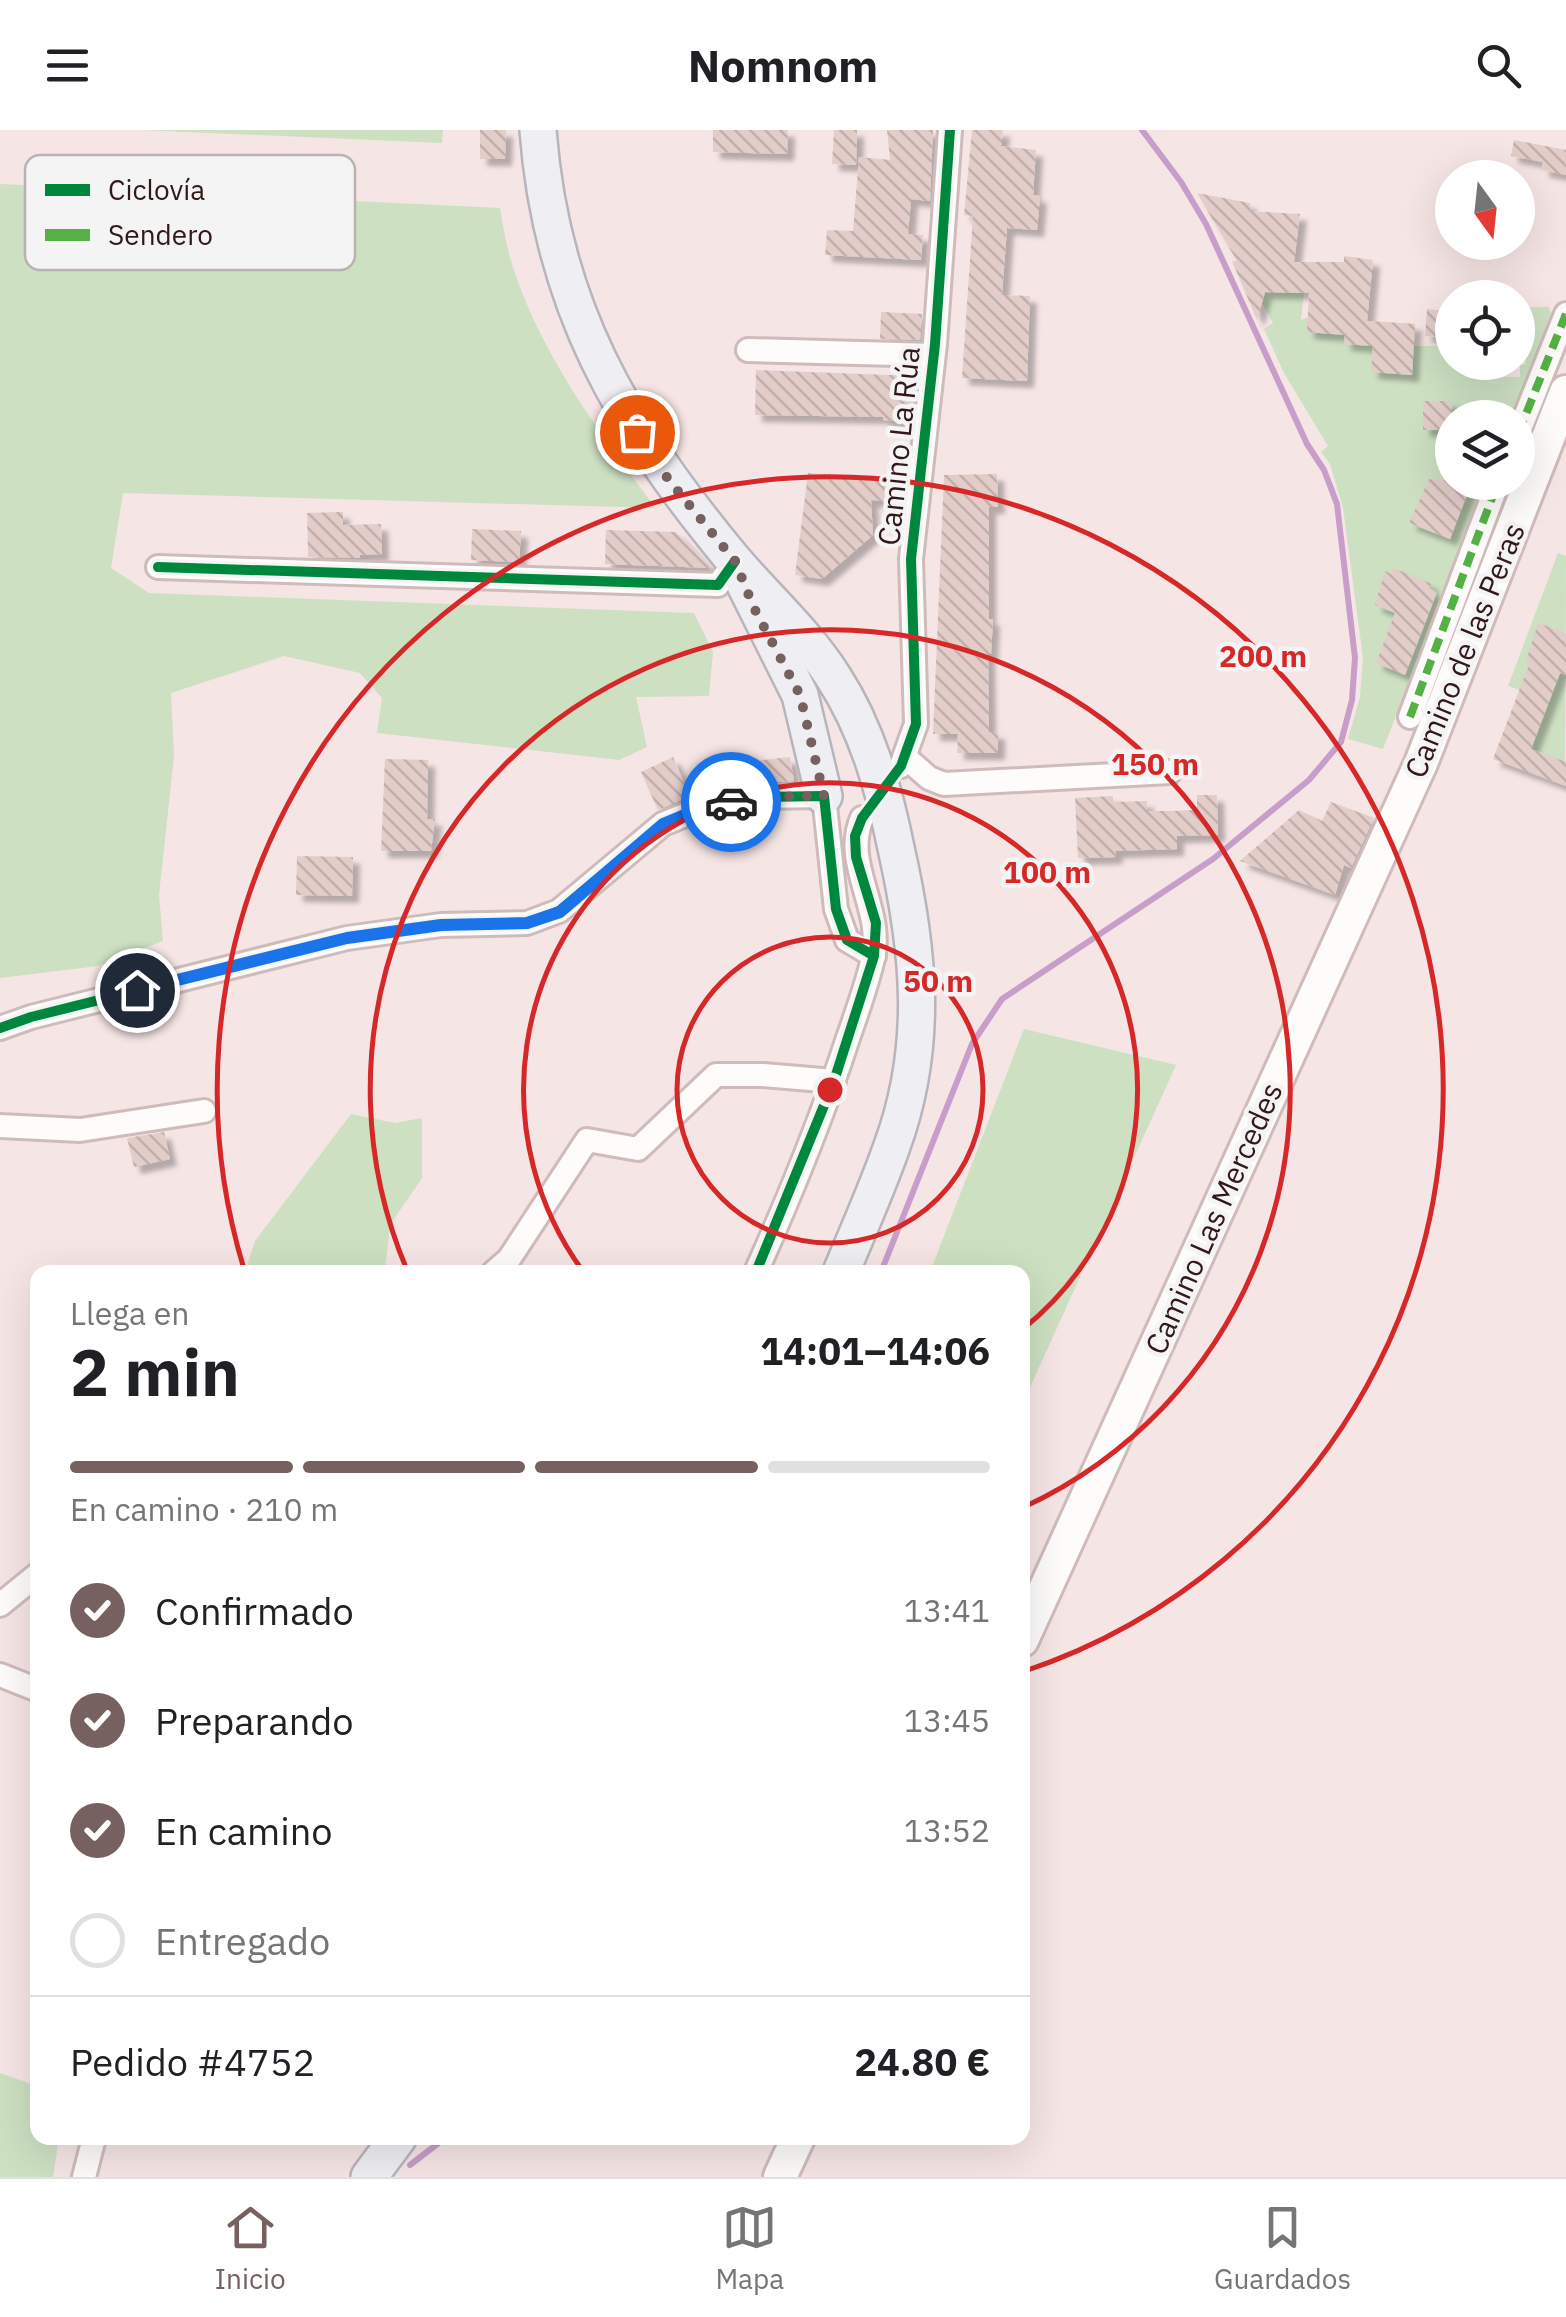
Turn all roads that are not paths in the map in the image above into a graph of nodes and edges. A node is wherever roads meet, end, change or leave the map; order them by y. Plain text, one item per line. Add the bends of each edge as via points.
1 (538, 130) edge
2 (950, 130) edge
3 (1566, 314) edge
4 (748, 350) dead end
5 (933, 354) junction
6 (1566, 392) edge
7 (1532, 400) edge
8 (1491, 500) edge
9 (735, 561) junction
10 (158, 566) dead end
11 (1410, 717) dead end
12 (1170, 772) dead end
13 (824, 796) junction
14 (1406, 796) joint
15 (862, 818) dead end
16 (874, 956) junction
17 (1, 1027) edge
18 (834, 1082) junction
19 (204, 1111) dead end
20 (0, 1126) edge
21 (503, 1265) edge
22 (759, 1265) edge
23 (844, 1265) edge
24 (30, 1581) edge
25 (0, 1605) edge
26 (1030, 1622) edge
27 (0, 1675) edge
28 (30, 1687) edge
29 (92, 2145) edge
30 (393, 2145) edge
31 (795, 2145) edge
32 (84, 2177) edge
33 (369, 2177) edge
34 (780, 2177) edge

1 - 9 main road via 551,223 592,348 668,479
2 - 5 street, Camino La Rúa
3 - 7 street
4 - 5 street
5 - 12 street, Camino La Rúa via 911,559 916,724 903,762 944,784
6 - 14 main road, Camino de las Peras
8 - 11 street
9 - 10 street via 718,585
9 - 13 main road via 800,695
9 - 23 main road via 835,678 863,732 885,795 913,923 918,1020 909,1086
13 - 16 street via 836,908 847,940
13 - 17 street via 755,797 663,824 560,912 527,923 441,925 347,938
14 - 26 main road, Camino Las Mercedes
15 - 16 street via 854,836 876,923
16 - 18 street
18 - 21 street via 716,1075 638,1149 588,1140
18 - 22 street
19 - 20 street via 80,1130
24 - 25 street
27 - 28 street
29 - 32 street
30 - 33 main road
31 - 34 main road

